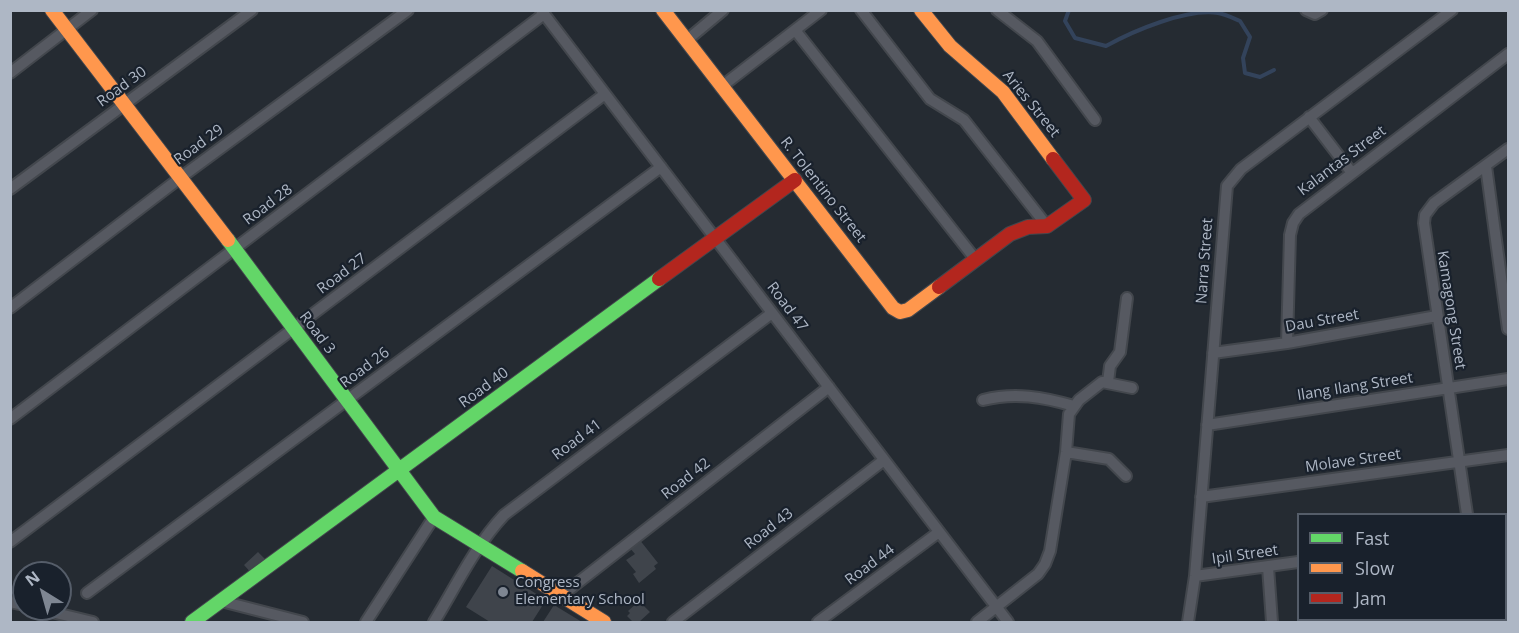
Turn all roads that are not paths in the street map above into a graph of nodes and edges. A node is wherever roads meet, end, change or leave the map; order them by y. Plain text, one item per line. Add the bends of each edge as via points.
1 (52, 10) edge
2 (92, 10) edge
3 (252, 10) edge
4 (408, 10) edge
5 (663, 10) edge
6 (723, 10) edge
7 (821, 10) edge
8 (861, 10) edge
9 (921, 10) edge
10 (1452, 10) edge
11 (542, 12) edge
12 (1001, 12) edge
13 (66, 30) junction
14 (795, 30) junction
15 (687, 40) junction
16 (1509, 54) edge
17 (10, 73) edge
18 (721, 87) junction
19 (605, 94) junction
20 (124, 105) junction
21 (1309, 117) junction
22 (1095, 120) dead end
23 (1509, 149) edge
24 (1486, 166) junction
25 (661, 167) junction
26 (1352, 173) junction
27 (180, 178) junction
28 (795, 180) junction
29 (10, 189) edge
30 (1047, 226) junction
31 (715, 239) junction
32 (235, 249) junction
33 (976, 260) junction
34 (1127, 298) dead end
35 (10, 308) edge
36 (772, 313) junction
37 (1437, 316) junction
38 (293, 329) junction
39 (1509, 329) edge
40 (1287, 343) junction
41 (1213, 353) junction
42 (1509, 379) edge
43 (1108, 382) junction
44 (829, 387) junction
45 (1132, 388) dead end
46 (1448, 388) junction
47 (347, 400) junction
48 (984, 400) dead end
49 (1074, 406) junction
50 (10, 419) edge
51 (1207, 425) junction
52 (1066, 452) junction
53 (1509, 455) edge
54 (884, 460) junction
55 (1460, 461) junction
56 (399, 471) junction
57 (1126, 476) dead end
58 (1201, 497) junction
59 (1467, 513) edge
60 (434, 517) junction
61 (939, 532) junction
62 (10, 542) edge
63 (481, 545) junction
64 (1297, 562) edge
65 (1268, 567) junction
66 (1195, 576) junction
67 (87, 593) dead end
68 (562, 596) junction
69 (221, 601) junction
70 (997, 607) junction
71 (72, 617) edge
72 (93, 622) edge
73 (192, 622) edge
74 (303, 622) edge
75 (366, 622) edge
76 (434, 622) edge
77 (604, 622) edge
78 (673, 622) edge
79 (818, 622) edge
80 (977, 622) edge
81 (1008, 622) edge
82 (1188, 622) edge
83 (1272, 622) edge

1 - 13 street, Road 3
2 - 13 street
3 - 20 street, Road 30
4 - 27 street, Road 29
5 - 15 street, R. Tolentino Street
6 - 15 street
7 - 14 street
8 - 30 street via 930,99 964,120
9 - 30 street, Aries Street via 956,53 1003,92 1084,200
10 - 21 street, Narra Street
11 - 19 street, Road 47
11 - 32 street, Road 28
12 - 22 street via 1036,41
13 - 17 street
13 - 20 street, Road 3
14 - 18 street
14 - 33 street
15 - 18 street, R. Tolentino Street
16 - 26 street, Kalantas Street
18 - 28 street, R. Tolentino Street
19 - 25 street, Road 47
19 - 38 street, Road 27
20 - 27 street, Road 3
20 - 29 street, Road 30
21 - 26 street
21 - 41 street, Narra Street via 1241,169 1227,186
23 - 24 street, Kamagong Street
24 - 37 street, Kamagong Street via 1434,203 1425,215
24 - 39 street
25 - 31 street, Road 47
25 - 47 street, Road 26
26 - 40 street, Kalantas Street via 1293,223
27 - 32 street, Road 3
27 - 35 street, Road 29
28 - 31 street, Road 40
28 - 33 street, R. Tolentino Street via 900,312
30 - 33 street via 1028,227 1010,234
31 - 36 street, Road 47
31 - 56 street, Road 40
32 - 38 street, Road 3
32 - 50 street, Road 28
34 - 43 street via 1120,352 1110,366
36 - 44 street, Road 47
36 - 63 street, Road 41 via 520,502 492,528
37 - 40 street, Dau Street
37 - 46 street, Kamagong Street
38 - 47 street, Road 3
38 - 62 street, Road 27
40 - 41 street, Dau Street
41 - 51 street, Narra Street
42 - 46 street, Ilang Ilang Street
43 - 45 street
43 - 49 street via 1102,382
44 - 54 street, Road 47
44 - 68 street, Road 42
46 - 51 street, Ilang Ilang Street
46 - 55 street, Kamagong Street
47 - 56 street, Road 3
47 - 67 street, Road 26
48 - 49 street via 1018,395
49 - 52 street via 1069,414
51 - 58 street, Narra Street
52 - 57 street via 1110,459
52 - 70 street via 1045,564
53 - 55 street, Molave Street
54 - 61 street, Road 47
54 - 78 street, Road 43
55 - 58 street, Molave Street
55 - 59 street, Kamagong Street
56 - 60 street, Road 3
56 - 69 street, Road 40
58 - 66 street, Narra Street
60 - 63 street, Road 3
60 - 75 street
61 - 70 street, Road 47
61 - 79 street, Road 44
63 - 68 street, Road 3
63 - 76 street, Road 41
64 - 65 street, Ipil Street
65 - 66 street, Ipil Street
65 - 83 street
66 - 82 street, Narra Street
68 - 77 street, Road 3
69 - 73 street, Road 40
69 - 74 street
70 - 80 street
70 - 81 street, Road 47
71 - 72 street

